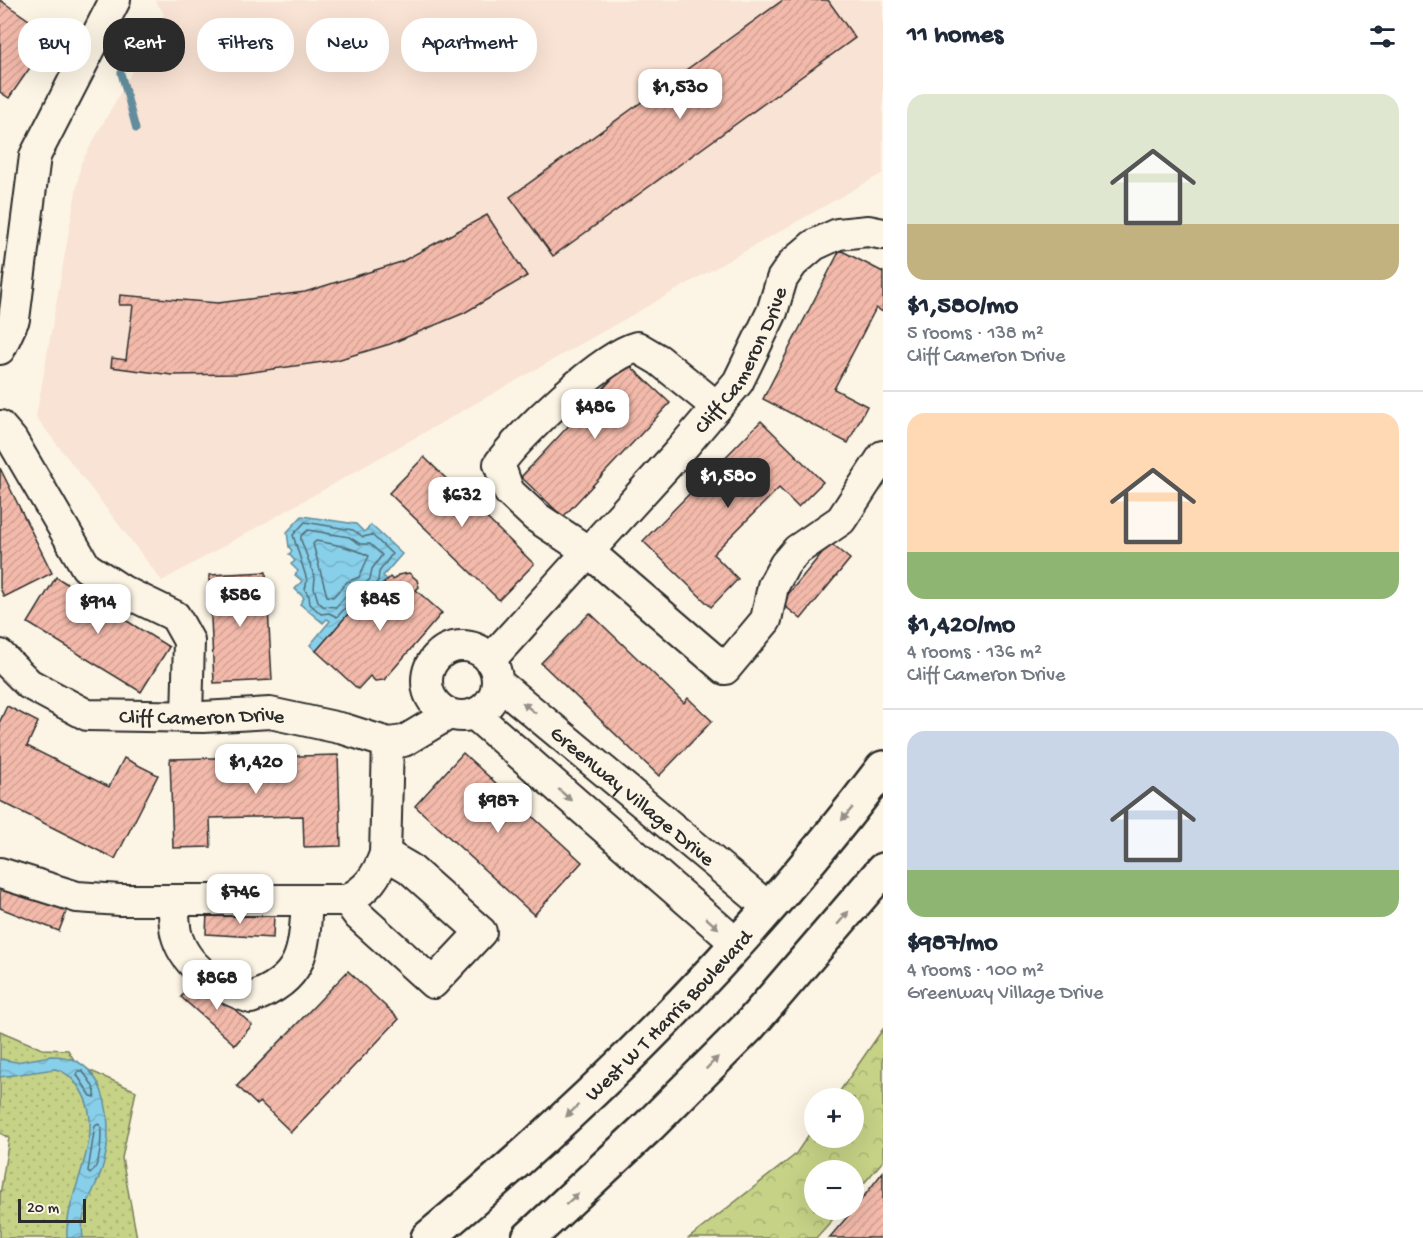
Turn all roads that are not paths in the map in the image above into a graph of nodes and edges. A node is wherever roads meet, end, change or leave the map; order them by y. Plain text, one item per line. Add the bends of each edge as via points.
1 (115, 0) edge
2 (883, 234) edge
3 (0, 349) edge
4 (717, 407) junction
5 (0, 426) edge
6 (883, 456) edge
7 (589, 552) junction
8 (4, 669) edge
9 (494, 671) junction
10 (461, 714) junction
11 (187, 717) junction
12 (388, 743) junction
13 (883, 768) edge
14 (637, 796) junction
15 (606, 832) junction
16 (385, 854) junction
17 (883, 870) edge
18 (0, 873) edge
19 (173, 900) junction
20 (307, 900) junction
21 (346, 900) junction
22 (768, 907) junction
23 (737, 944) junction
24 (428, 1238) edge
25 (528, 1238) edge

1 - 3 street via 35,156 14,319
2 - 4 street, Cliff Cameron Drive via 838,234 814,245 794,263 782,279 772,312 738,382
4 - 7 street, Cliff Cameron Drive
4 - 7 street via 637,347 621,351 603,364 511,446 499,464 509,492 536,517
5 - 11 street via 86,567 123,591 175,616 189,641
6 - 7 street via 841,520 797,550 784,564 771,593 766,620 725,669
7 - 9 street, Cliff Cameron Drive
8 - 11 street, Cliff Cameron Drive via 87,715
9 - 10 street, Cliff Cameron Drive via 494,696 486,707
9 - 10 street via 471,647 448,648 430,664 427,676 431,699
14 -> 9 street, Greenway Village Drive
10 - 12 street, Cliff Cameron Drive via 404,741
10 -> 15 street, Greenway Village Drive
11 - 12 street, Cliff Cameron Drive via 270,713
12 - 16 street
13 -> 22 main road, West W T Harris Boulevard
14 - 15 street
14 - 22 street, Greenway Village Drive
15 -> 23 street, Greenway Village Drive
16 - 21 street via 379,871 363,891
16 - 21 street via 409,868 481,932 433,983
25 -> 17 main road via 749,1026
18 - 19 street via 77,897
19 - 20 street
19 - 20 street via 176,934 190,961 219,987 251,998 276,989 298,964 305,940
20 - 21 street
22 - 23 main road, West W T Harris Boulevard
23 -> 24 main road, West W T Harris Boulevard via 569,1114

